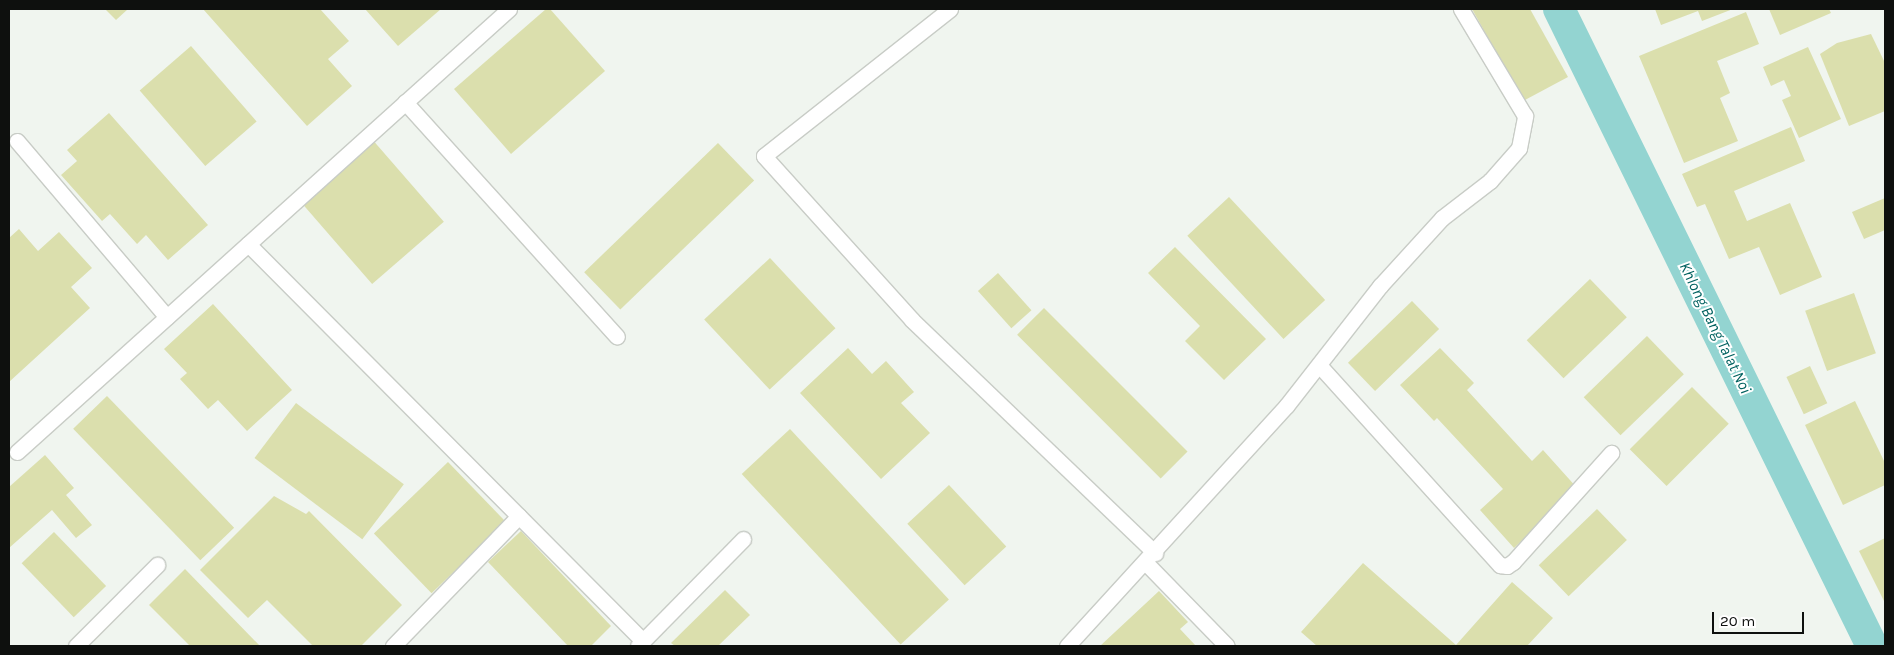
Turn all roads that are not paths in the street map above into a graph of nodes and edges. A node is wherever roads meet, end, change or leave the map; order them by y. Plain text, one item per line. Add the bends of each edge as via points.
1 (509, 9) edge
2 (950, 9) edge
3 (1461, 9) edge
4 (405, 102) junction
5 (17, 141) dead end
6 (248, 244) junction
7 (167, 317) junction
8 (617, 337) dead end
9 (1319, 364) junction
10 (17, 452) dead end
11 (1611, 454) dead end
12 (519, 516) junction
13 (743, 539) dead end
14 (1150, 558) junction
15 (157, 565) dead end
16 (641, 644) edge
17 (76, 646) edge
18 (393, 646) edge
19 (1066, 646) edge
20 (1227, 646) edge

1 - 4 lane
2 - 14 lane via 764,156 912,320
3 - 9 lane via 1525,116 1519,148 1490,181 1442,218 1380,286
4 - 6 lane
4 - 8 lane
5 - 7 lane
6 - 7 lane
6 - 12 lane
7 - 10 lane
9 - 11 lane via 1500,565 1507,566 1513,562
9 - 14 lane via 1287,405
12 - 16 lane
12 - 18 lane
13 - 16 lane
14 - 19 lane
14 - 20 lane
15 - 17 lane

